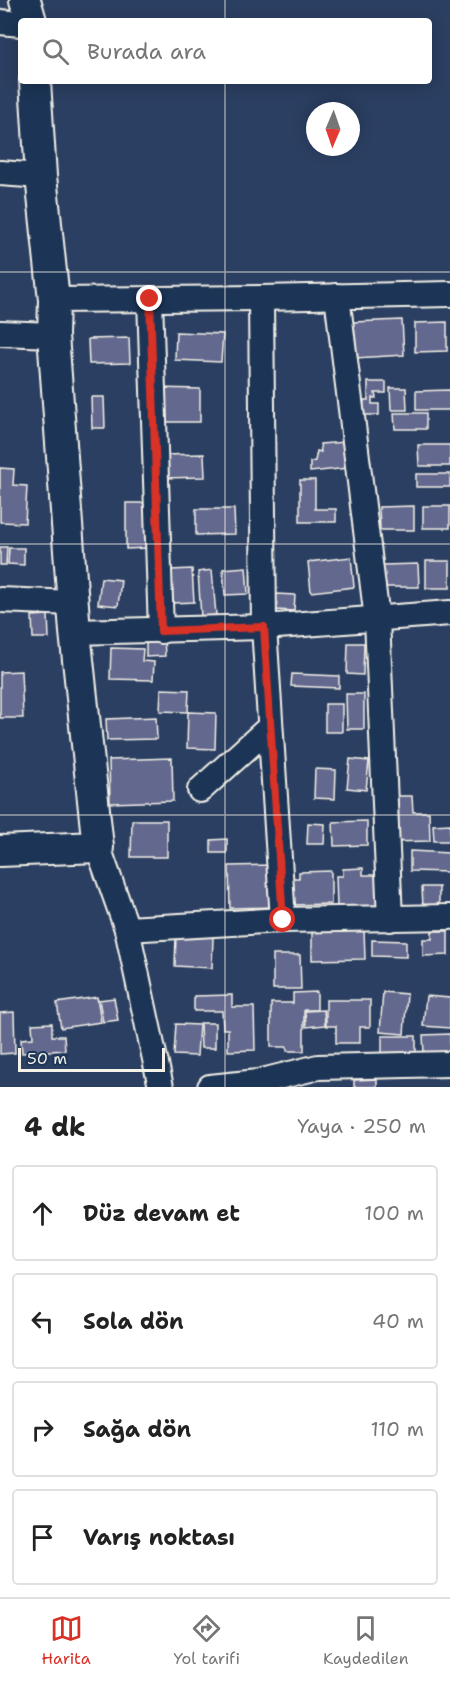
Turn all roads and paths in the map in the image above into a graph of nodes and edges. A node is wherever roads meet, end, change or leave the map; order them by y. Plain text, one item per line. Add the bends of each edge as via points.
1 (25, 0) edge
2 (32, 0) edge
3 (30, 18) edge
4 (31, 18) edge
5 (0, 22) edge
6 (18, 24) edge
7 (35, 84) edge
8 (0, 173) edge
9 (41, 176) junction
10 (450, 294) edge
11 (337, 296) junction
12 (261, 298) junction
13 (150, 299) junction
14 (54, 300) junction
15 (0, 333) edge
16 (53, 335) junction
17 (0, 600) edge
18 (73, 603) junction
19 (450, 614) edge
20 (377, 619) junction
21 (264, 627) junction
22 (161, 631) junction
23 (75, 632) junction
24 (270, 727) junction
25 (200, 790) dead end
26 (98, 847) junction
27 (0, 851) edge
28 (450, 917) edge
29 (390, 919) junction
30 (283, 920) junction
31 (127, 929) junction
32 (450, 1064) edge
33 (161, 1087) edge
34 (210, 1087) edge

1 - 3 street
2 - 4 street
5 - 6 street
7 - 9 street
8 - 9 street
9 - 14 street
10 - 11 street
11 - 12 street
11 - 20 street
12 - 13 street
12 - 21 street
13 - 14 street
13 - 22 street
14 - 16 street
15 - 16 street
16 - 18 street
17 - 18 street
18 - 23 street
19 - 20 street
20 - 21 street
20 - 29 street
21 - 22 street
21 - 24 street
22 - 23 street
23 - 26 street
24 - 25 street
24 - 30 street
26 - 27 street
26 - 31 street
28 - 29 street
29 - 30 street
30 - 31 street
31 - 33 street
32 - 34 street via 318,1067 258,1082

